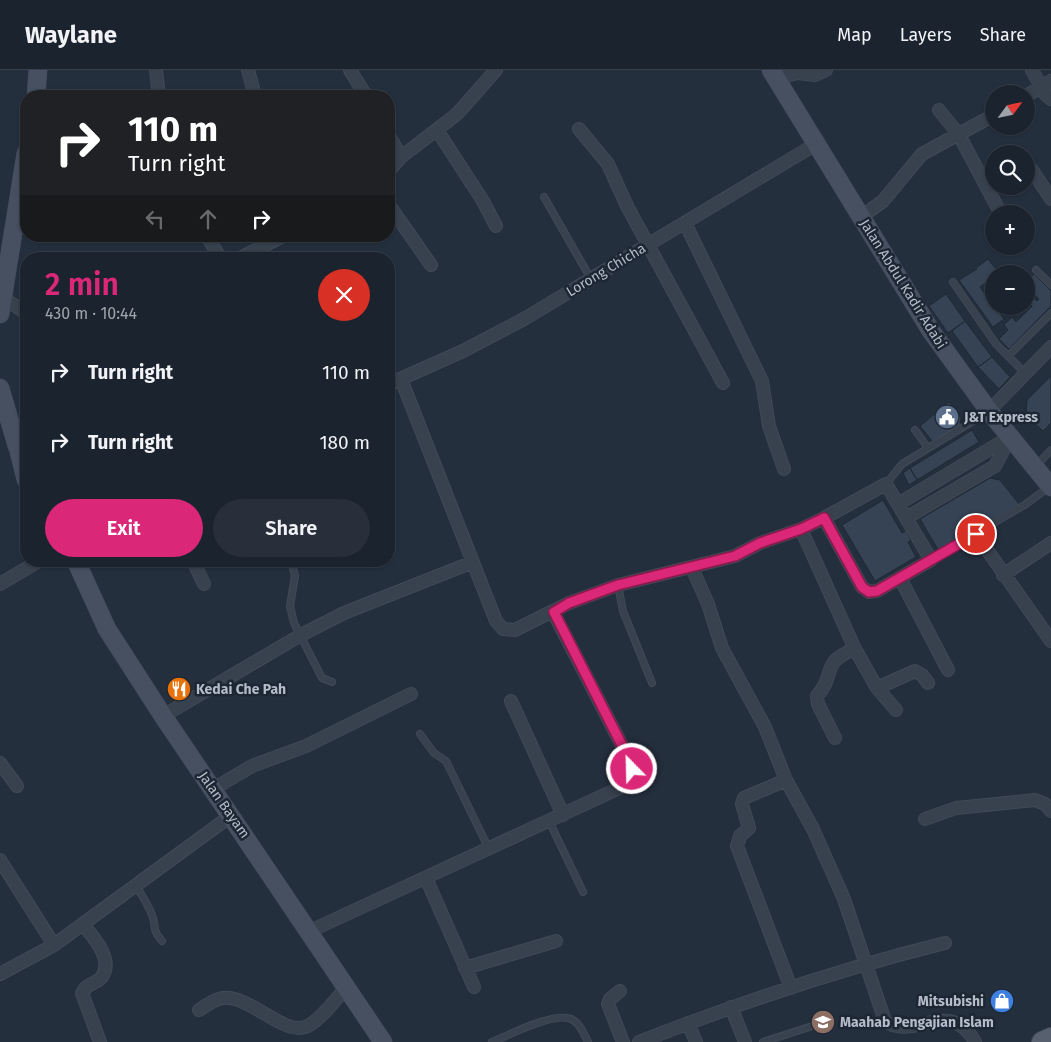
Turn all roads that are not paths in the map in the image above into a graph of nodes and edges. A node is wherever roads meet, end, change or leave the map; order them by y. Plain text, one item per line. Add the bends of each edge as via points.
1 (38, 70) edge
2 (156, 70) edge
3 (248, 70) edge
4 (350, 70) edge
5 (496, 70) edge
6 (826, 70) edge
7 (1032, 70) edge
8 (774, 74) edge
9 (1046, 85) edge
10 (36, 90) edge
11 (158, 90) edge
12 (253, 90) edge
13 (362, 90) edge
14 (1035, 91) edge
15 (1051, 99) edge
16 (939, 110) dead end
17 (985, 120) edge
18 (579, 129) dead end
19 (437, 130) junction
20 (959, 135) junction
21 (816, 144) junction
22 (395, 146) edge
23 (402, 157) junction
24 (395, 165) edge
25 (1035, 174) edge
26 (20, 183) edge
27 (1050, 194) edge
28 (544, 197) dead end
29 (996, 205) edge
30 (395, 214) edge
31 (861, 217) junction
32 (685, 224) junction
33 (496, 226) dead end
34 (271, 242) edge
35 (649, 245) junction
36 (252, 252) edge
37 (431, 266) dead end
38 (3, 269) edge
39 (1036, 270) dead end
40 (591, 279) junction
41 (953, 282) dead end
42 (1051, 285) edge
43 (1, 305) edge
44 (20, 311) edge
45 (1051, 313) edge
46 (1051, 348) edge
47 (1008, 356) junction
48 (1026, 374) junction
49 (401, 379) junction
50 (395, 382) edge
51 (723, 383) dead end
52 (0, 388) edge
53 (989, 411) junction
54 (915, 430) dead end
55 (1010, 437) junction
56 (17, 446) junction
57 (928, 448) junction
58 (1051, 450) edge
59 (20, 451) edge
60 (20, 457) edge
61 (1035, 467) junction
62 (784, 469) dead end
63 (886, 484) junction
64 (1051, 486) edge
65 (898, 504) junction
66 (824, 518) junction
67 (906, 518) junction
68 (801, 529) junction
69 (976, 534) junction
70 (1051, 543) edge
71 (931, 560) junction
72 (473, 562) junction
73 (29, 567) edge
74 (66, 567) edge
75 (79, 567) edge
76 (196, 567) edge
77 (293, 567) edge
78 (692, 568) junction
79 (1003, 574) junction
80 (900, 578) junction
81 (0, 584) edge
82 (204, 584) dead end
83 (618, 585) junction
84 (554, 612) junction
85 (107, 629) junction
86 (300, 635) junction
87 (1051, 641) edge
88 (855, 649) junction
89 (948, 670) dead end
90 (332, 682) dead end
91 (652, 682) dead end
92 (928, 683) dead end
93 (877, 688) junction
94 (411, 694) dead end
95 (511, 701) dead end
96 (896, 710) dead end
97 (163, 716) junction
98 (420, 734) dead end
99 (835, 738) dead end
100 (0, 763) edge
101 (786, 780) junction
102 (17, 786) dead end
103 (213, 789) junction
104 (1051, 811) edge
105 (232, 815) junction
106 (563, 815) junction
107 (925, 819) dead end
108 (549, 821) junction
109 (488, 847) junction
110 (0, 860) edge
111 (426, 878) junction
112 (136, 886) junction
113 (583, 892) dead end
114 (83, 925) junction
115 (310, 931) junction
116 (162, 941) dead end
117 (556, 941) dead end
118 (945, 943) dead end
119 (54, 945) junction
120 (865, 963) junction
121 (465, 968) junction
122 (0, 974) edge
123 (346, 988) junction
124 (474, 988) dead end
125 (791, 988) junction
126 (620, 991) dead end
127 (731, 1007) junction
128 (199, 1010) dead end
129 (831, 1020) dead end
130 (688, 1023) junction
131 (1051, 1038) edge
132 (100, 1042) edge
133 (383, 1042) edge
134 (492, 1042) edge
135 (588, 1042) edge
136 (624, 1042) edge
137 (639, 1042) edge
138 (696, 1042) edge
139 (746, 1042) edge
140 (763, 1042) edge
141 (975, 1042) edge
142 (1042, 1042) edge

1 - 10 main road
2 - 11 street
3 - 12 street
4 - 13 street
5 - 19 street via 457,114
6 - 8 street via 815,75
7 - 9 street
8 - 21 main road, Jalan Abdul Kadir Adabi
9 - 14 street
9 - 15 street
16 - 20 street
17 - 20 street
18 - 35 street via 608,164
19 - 23 street
19 - 33 street
20 - 29 street
20 - 31 street via 917,158 883,200
21 - 31 main road, Jalan Abdul Kadir Adabi
21 - 32 street, Lorong Chicha
22 - 23 street
23 - 24 street
25 - 27 street
26 - 38 main road
28 - 40 lane
30 - 37 street
31 - 53 main road, Jalan Abdul Kadir Adabi via 932,331
32 - 35 street, Lorong Chicha
32 - 62 street via 762,381 769,426
34 - 36 street
35 - 40 street, Lorong Chicha
35 - 51 street
38 - 43 main road
39 - 42 lane
40 - 49 street, Lorong Chicha via 472,347
41 - 47 lane
43 - 44 street
45 - 47 lane
46 - 48 street
47 - 48 lane
48 - 53 street
49 - 50 street, Lorong Chicha
49 - 72 street
52 - 56 main road
53 - 55 main road, Jalan Abdul Kadir Adabi
53 - 57 lane
54 - 57 lane
55 - 61 main road, Jalan Abdul Kadir Adabi
55 - 65 street
55 - 67 street via 995,466
56 - 59 main road
56 - 60 main road
57 - 63 lane via 902,464
58 - 61 lane
61 - 64 main road, Jalan Abdul Kadir Adabi
63 - 65 street
63 - 66 street
64 - 69 lane
65 - 67 street
66 - 68 street
66 - 80 street via 865,590 877,591
67 - 71 street
68 - 78 street via 760,543 735,556
68 - 88 street
69 - 71 lane
69 - 79 street
70 - 79 street
71 - 80 street
72 - 84 street via 496,621 503,629 516,630
72 - 86 street via 344,612
73 - 81 street
74 - 85 main road via 81,596
75 - 85 main road, Jalan Bayam
76 - 82 street
77 - 86 lane via 295,576 290,606
78 - 83 street
78 - 101 street via 722,648 765,727
79 - 87 street
80 - 89 street
83 - 84 street
83 - 91 lane via 623,611
84 - 106 street via 632,769 628,784
85 - 97 main road, Jalan Bayam
86 - 90 lane via 322,678
86 - 97 street
88 - 93 street
88 - 99 street via 840,655 832,663 827,681 817,696
92 - 93 street via 914,671
93 - 96 street
94 - 103 street via 306,746 252,766
95 - 106 street
97 - 103 main road, Jalan Bayam
98 - 109 lane via 434,753 446,761
100 - 102 street
101 - 120 street via 813,829 844,899
101 - 125 street via 744,798 742,804 749,828 737,841 737,846
103 - 105 main road, Jalan Bayam
104 - 107 street via 1035,800 956,808
105 - 112 street
105 - 115 main road, Jalan Bayam
106 - 108 street
108 - 109 street
108 - 113 lane
109 - 111 street
110 - 119 street
111 - 115 street
111 - 121 street
112 - 114 street
112 - 116 lane via 149,906 156,934
114 - 119 street
114 - 132 street via 98,942 105,963 100,979 82,992
115 - 123 main road, Jalan Bayam
117 - 121 street
118 - 120 street
119 - 122 street
120 - 125 street
120 - 141 street via 892,1031 909,1035 958,1025 967,1030
121 - 124 street
123 - 128 street via 316,1020 299,1029 233,998 221,998
123 - 133 main road, Jalan Bayam
125 - 127 street
126 - 136 street via 608,1004
127 - 130 street
127 - 139 street
129 - 140 lane
130 - 137 street
130 - 138 street
131 - 142 main road
134 - 135 lane via 558,1017 571,1019

